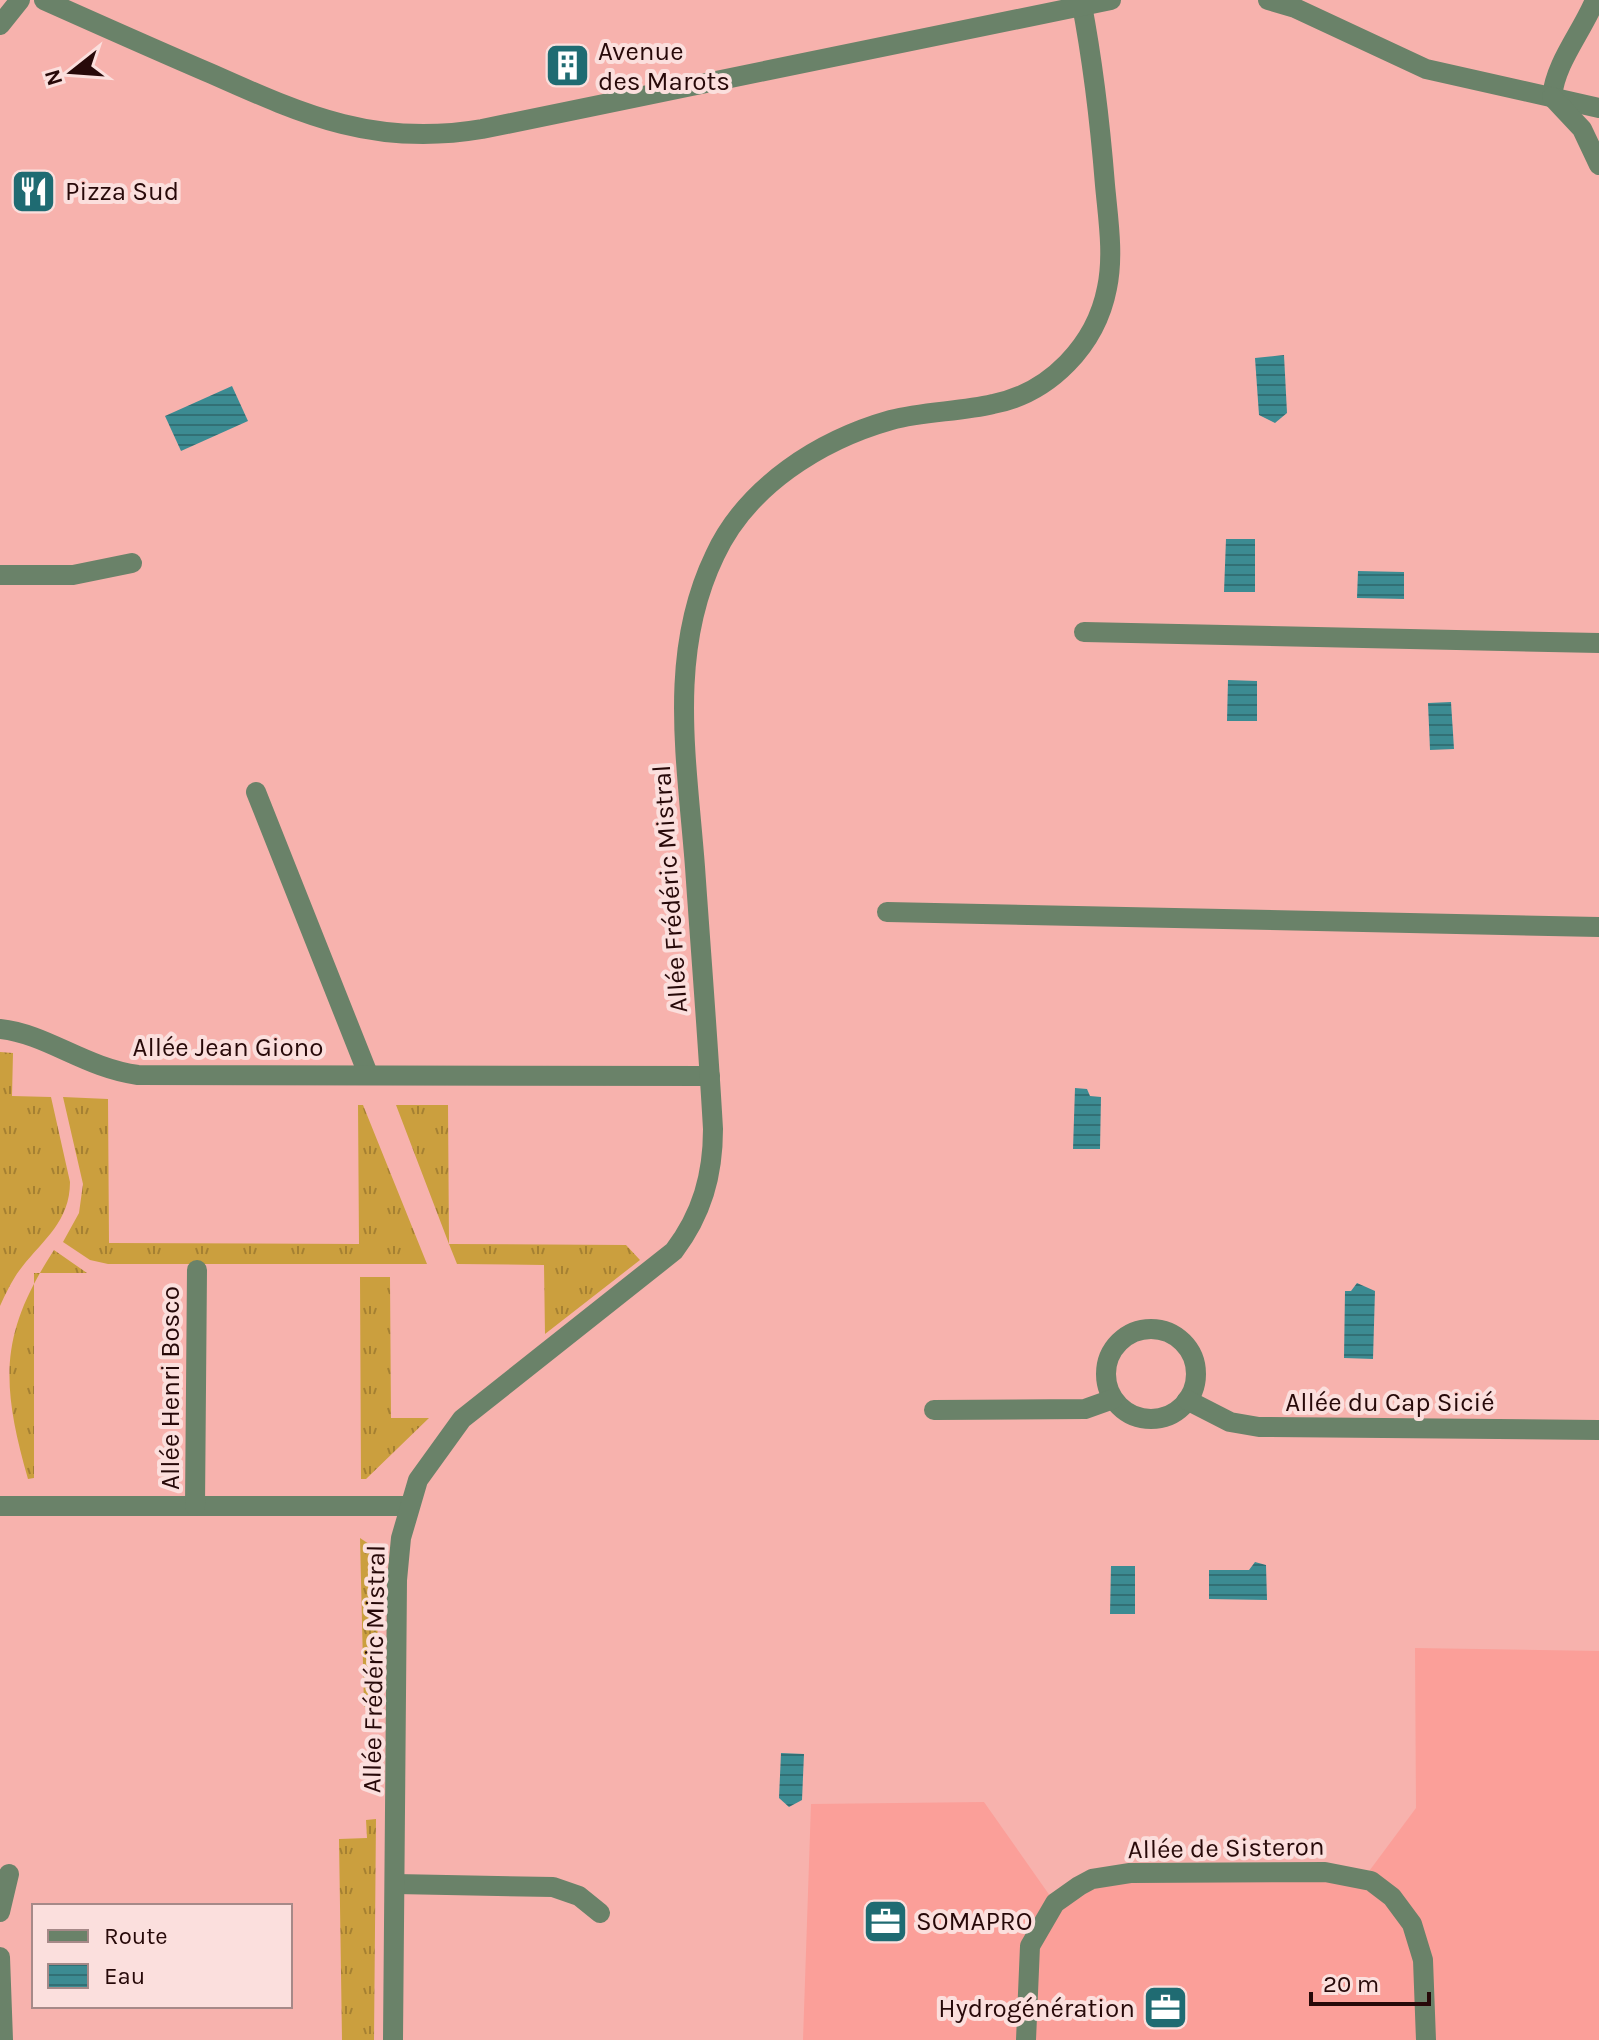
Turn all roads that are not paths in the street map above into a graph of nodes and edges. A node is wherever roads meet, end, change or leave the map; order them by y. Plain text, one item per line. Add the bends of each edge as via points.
1 (20, 0) edge
2 (44, 0) edge
3 (1111, 0) edge
4 (1268, 0) edge
5 (1597, 1) edge
6 (1081, 3) edge
7 (0, 25) edge
8 (1552, 97) junction
9 (1599, 108) edge
10 (1599, 165) edge
11 (132, 563) dead end
12 (0, 575) edge
13 (1084, 632) dead end
14 (1599, 643) edge
15 (256, 792) dead end
16 (887, 912) dead end
17 (1599, 927) edge
18 (0, 1029) edge
19 (368, 1074) junction
20 (710, 1076) junction
21 (197, 1270) dead end
22 (1113, 1399) junction
23 (1187, 1400) junction
24 (934, 1410) dead end
25 (1599, 1430) edge
26 (0, 1506) edge
27 (195, 1506) junction
28 (409, 1506) junction
29 (9, 1874) dead end
30 (396, 1884) junction
31 (0, 1912) edge
32 (600, 1913) dead end
33 (0, 1957) edge
34 (3, 2040) edge
35 (393, 2040) edge
36 (1026, 2040) edge
37 (1426, 2040) edge

1 - 7 street
2 - 6 street via 318,119 380,133 426,135 482,129
3 - 6 street
4 - 8 street via 1426,69
5 - 8 street via 1553,77
6 - 20 street, Allée Frédéric Mistral via 1096,73 1110,257 1107,287 1087,338 1071,361 1022,396 894,419 823,447 789,468 736,522 699,591 683,669 683,707
8 - 9 street
8 - 10 street via 1582,129
11 - 12 street via 73,575
13 - 14 street
15 - 19 street, Allée Jean Giono
16 - 17 street
18 - 19 street, Allée Jean Giono via 15,1030 88,1063 138,1075
19 - 20 street, Allée Jean Giono
20 - 28 street, Allée Frédéric Mistral via 713,1154 705,1198 688,1233 655,1269 462,1419 431,1459
21 - 27 street, Allée Henri Bosco
22 - 23 street via 1124,1411 1154,1419 1170,1415
22 - 23 street via 1105,1369 1110,1354 1132,1332 1147,1328 1163,1330 1189,1348 1196,1378
22 - 24 street via 1085,1409
23 - 25 street, Allée du Cap Sicié via 1230,1422 1259,1427
26 - 27 street, Allée Henri Bosco
27 - 28 street, Allée Henri Bosco
28 - 30 street, Allée Frédéric Mistral via 397,1580
29 - 31 street
30 - 32 street via 553,1887 579,1896
30 - 35 street, Allée Frédéric Mistral
33 - 34 street
36 - 37 street, Allée de Sisteron via 1030,1946 1055,1903 1079,1886 1130,1873 1310,1872 1364,1878 1402,1909 1423,1960

